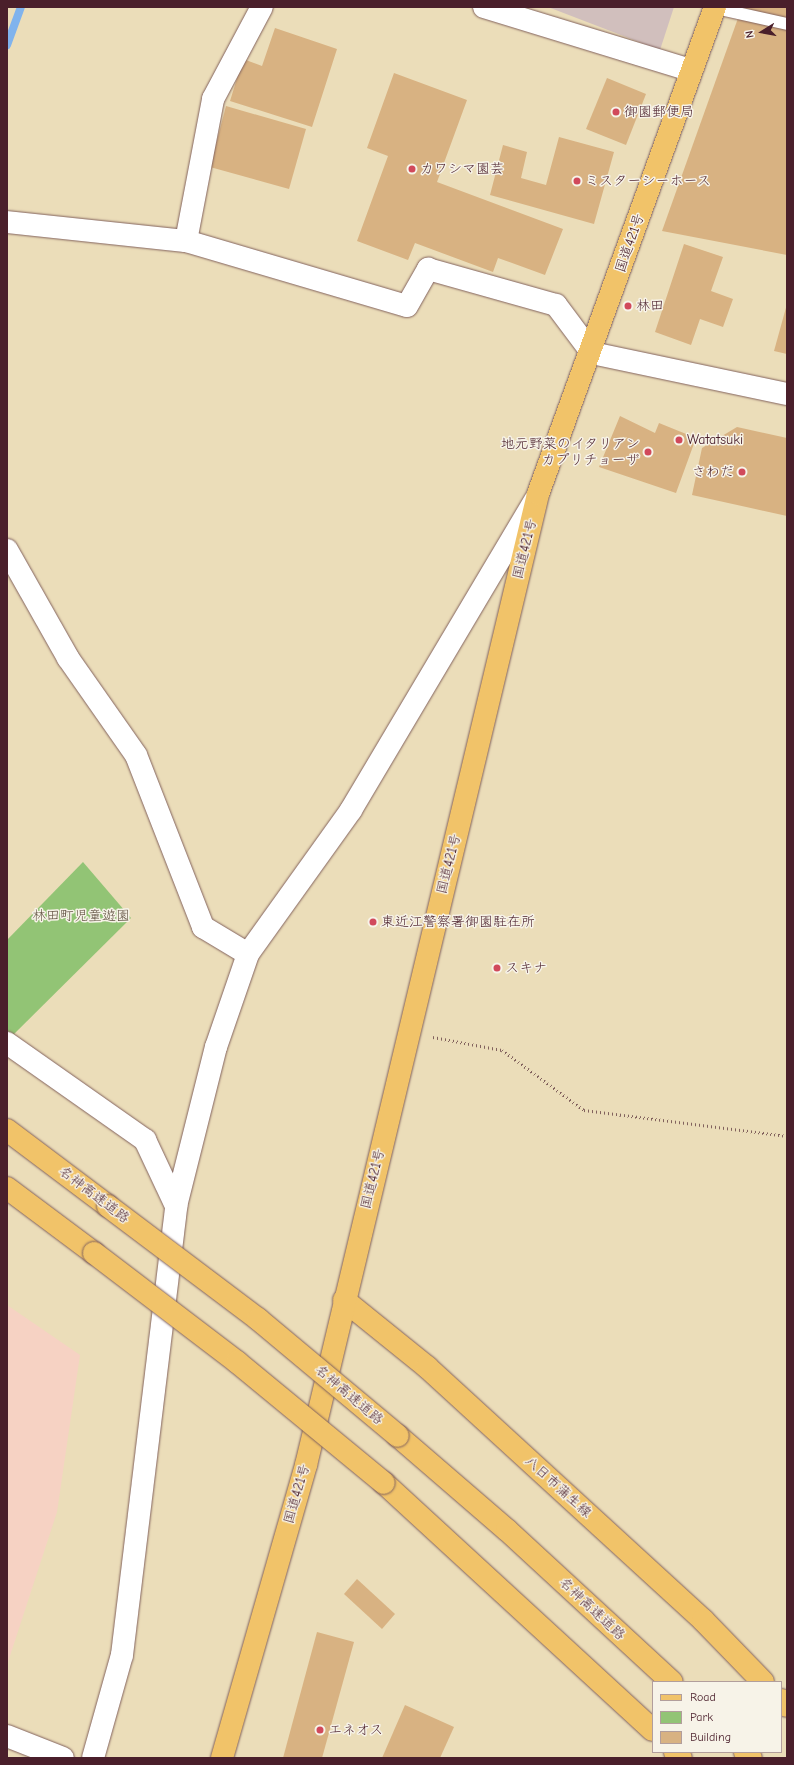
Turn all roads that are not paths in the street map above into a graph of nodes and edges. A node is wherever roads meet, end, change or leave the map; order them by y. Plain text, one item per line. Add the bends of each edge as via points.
1 (262, 7) edge
2 (484, 7) edge
3 (715, 7) edge
4 (787, 24) edge
5 (690, 70) junction
6 (7, 222) edge
7 (186, 241) junction
8 (592, 353) junction
9 (787, 394) edge
10 (538, 494) junction
11 (7, 550) edge
12 (248, 954) junction
13 (7, 1043) edge
14 (7, 1130) edge
15 (7, 1188) edge
16 (176, 1206) junction
17 (344, 1300) junction
18 (671, 1681) edge
19 (762, 1681) edge
20 (652, 1729) edge
21 (7, 1736) edge
22 (63, 1758) edge
23 (93, 1758) edge
24 (222, 1758) edge

1 - 7 street via 213,99
2 - 5 street
3 - 4 lane
3 - 5 main road, 国道421号
5 - 8 main road, 国道421号
6 - 7 street
7 - 8 street via 407,306 428,269 556,305
8 - 9 street
8 - 10 main road, 国道421号
10 - 12 street via 351,810
10 - 17 main road, 国道421号
11 - 12 street via 68,658 136,755 203,927
12 - 16 street via 216,1047
13 - 16 street via 145,1140
14 - 18 main road, 名神高速道路, bridge via 258,1319 507,1530
15 - 20 main road, bridge via 237,1362 384,1483
16 - 23 street via 122,1655
17 - 19 main road, 八日市蒲生線 via 427,1367 703,1620
17 - 24 main road, 国道421号 via 306,1465
21 - 22 street

